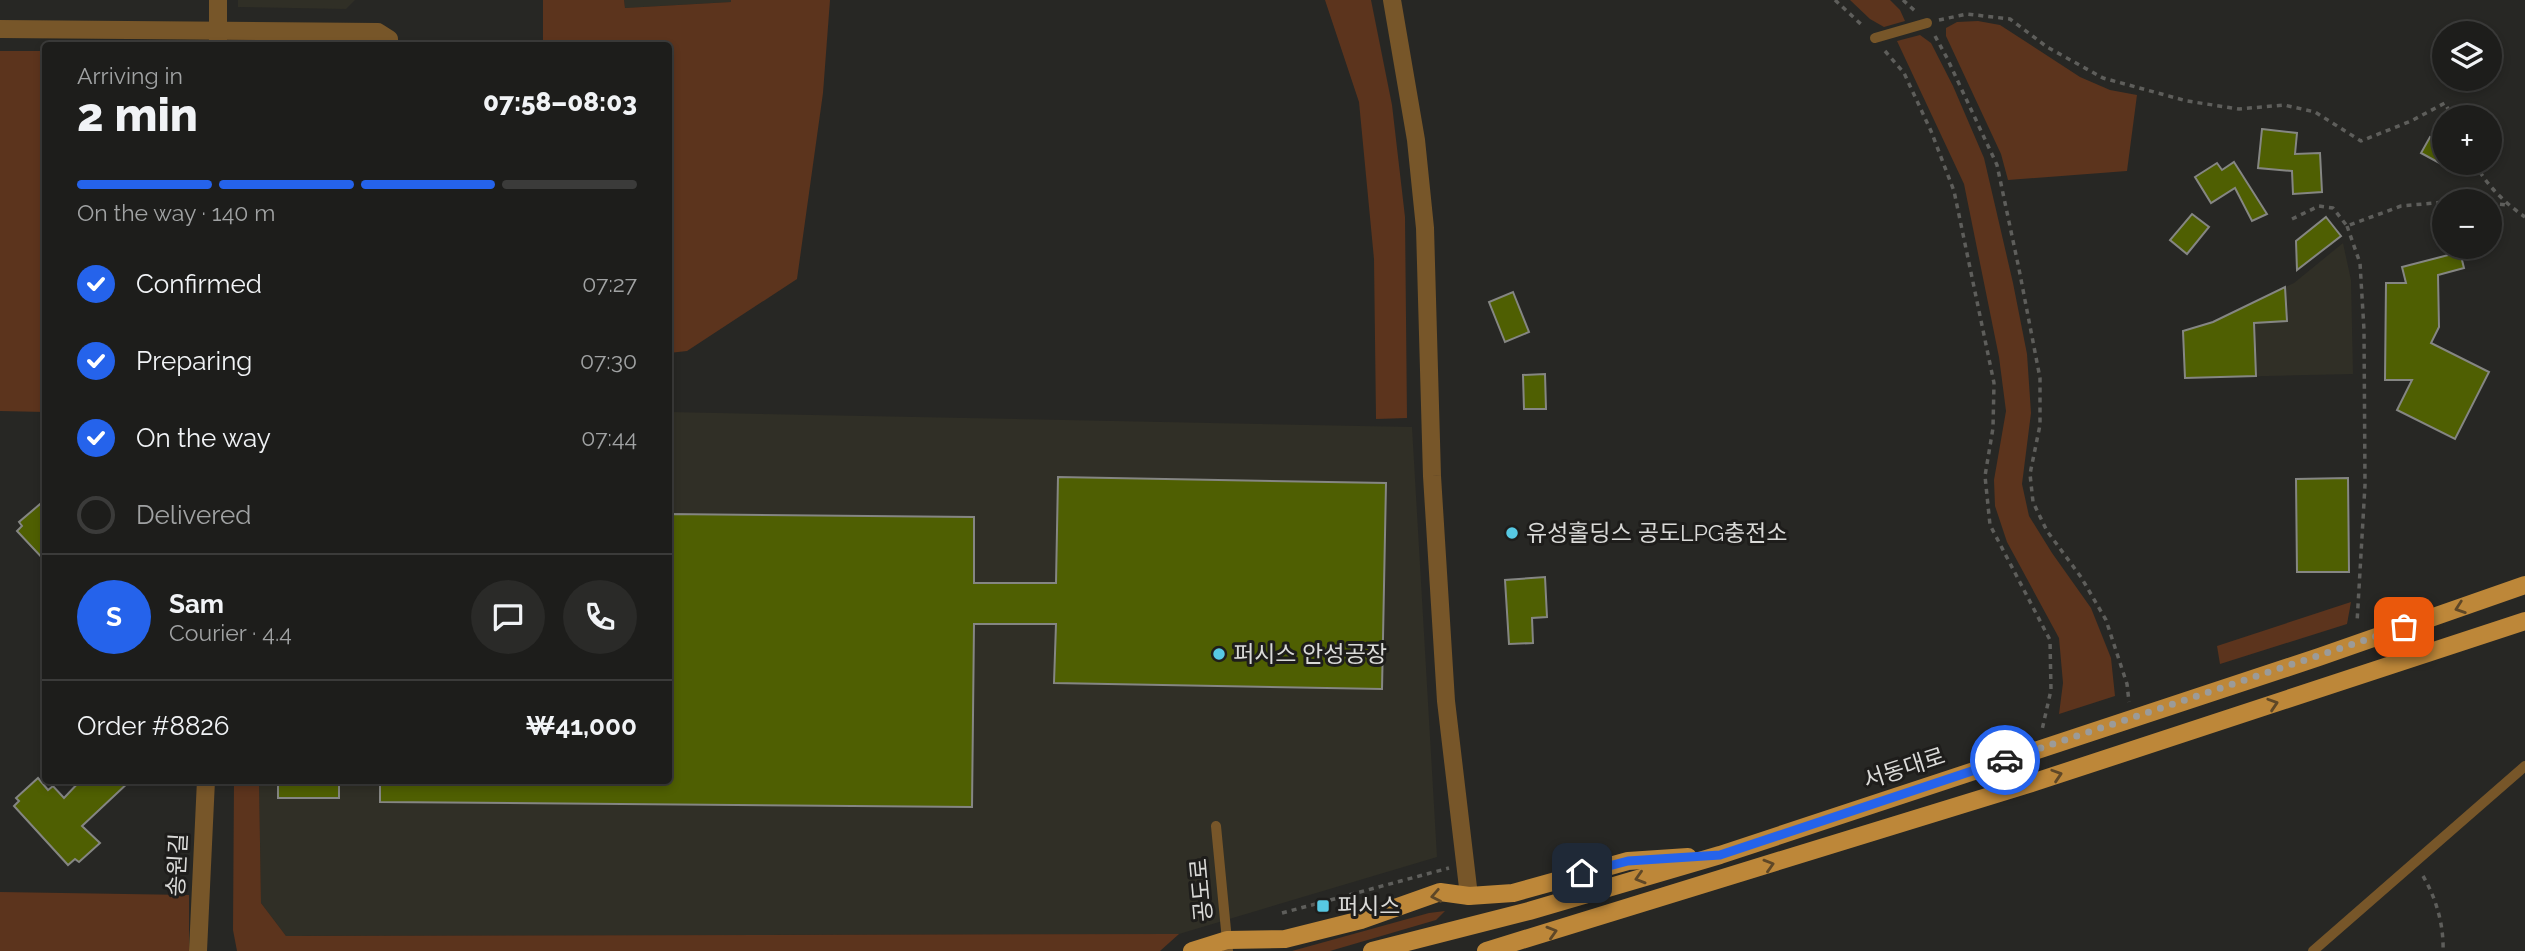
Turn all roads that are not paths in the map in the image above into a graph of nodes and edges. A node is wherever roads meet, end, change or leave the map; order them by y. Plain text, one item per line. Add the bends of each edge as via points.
1 (218, 0) edge
2 (1392, 0) edge
3 (1927, 23) road end
4 (0, 29) edge
5 (1875, 38) road end
6 (218, 39) edge
7 (388, 42) edge
8 (2525, 585) edge
9 (2525, 621) edge
10 (2525, 766) edge
11 (206, 784) edge
12 (1216, 826) dead end
13 (1720, 855) junction
14 (1469, 896) junction
15 (1227, 945) edge
16 (1510, 948) edge
17 (198, 951) edge
18 (1192, 951) edge
19 (1372, 951) edge
20 (1486, 951) edge
21 (2313, 951) edge

1 - 6 street
2 - 14 street via 1416,140 1425,228 1432,476 1445,688
3 - 5 lane
4 - 6 street
6 - 7 street via 378,32
8 -> 13 main road, 서동대로
16 -> 9 main road
10 - 21 lane
11 - 17 street, 송원길
12 - 15 lane, 공도로
13 - 14 main road via 1628,861 1513,893
13 -> 19 main road, 서동대로
14 -> 15 main road via 1440,892 1361,920 1286,939
15 - 18 main road
16 - 20 main road

